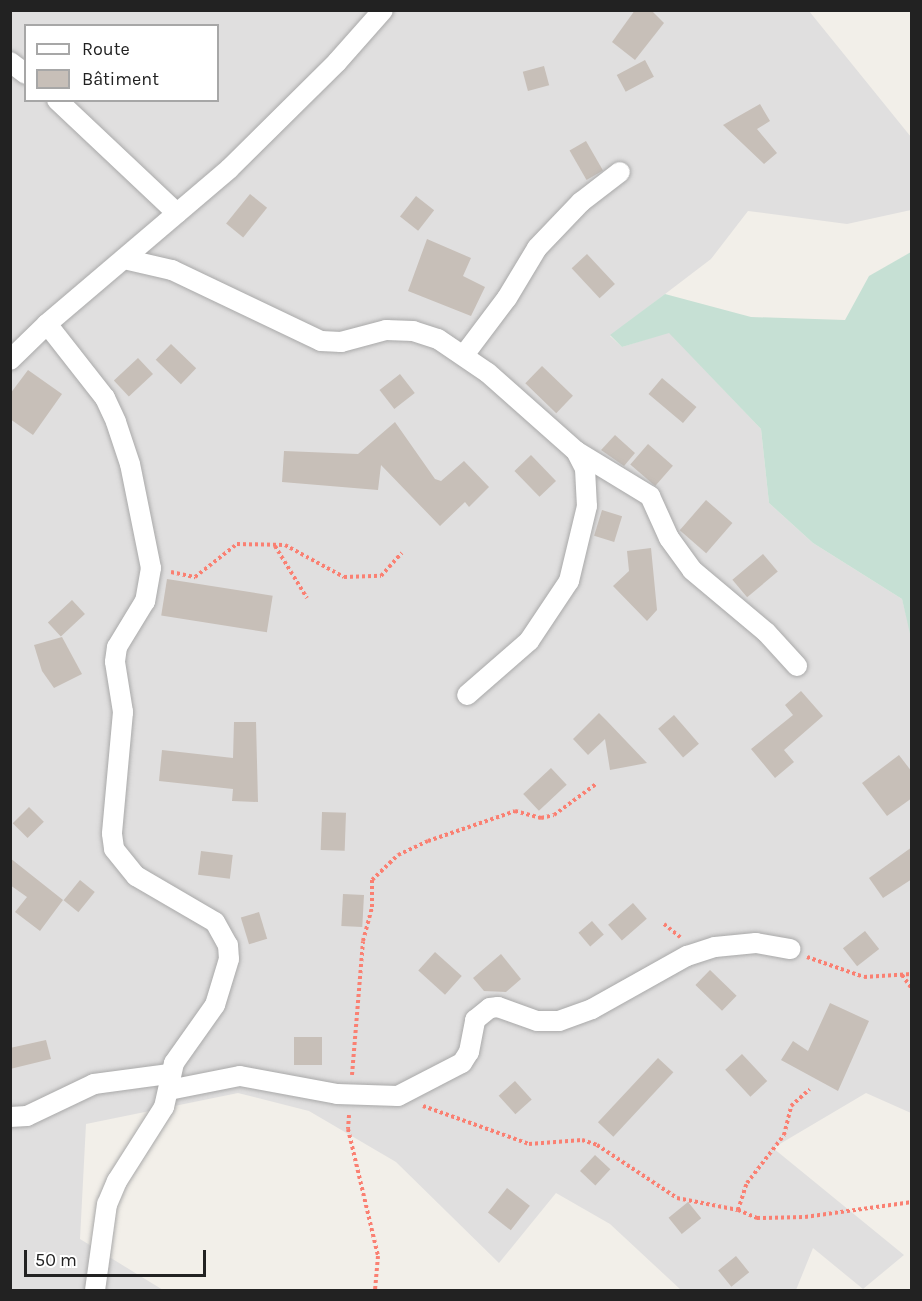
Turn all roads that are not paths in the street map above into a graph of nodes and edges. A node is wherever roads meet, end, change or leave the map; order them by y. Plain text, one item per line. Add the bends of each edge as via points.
1 (383, 10) edge
2 (10, 62) edge
3 (24, 72) edge
4 (59, 102) edge
5 (620, 172) dead end
6 (177, 213) junction
7 (124, 259) junction
8 (47, 324) junction
9 (464, 355) junction
10 (10, 360) edge
11 (576, 451) junction
12 (797, 666) dead end
13 (466, 695) dead end
14 (790, 949) road end
15 (169, 1082) junction
16 (10, 1117) edge
17 (94, 1290) edge

1 - 6 street via 337,62 229,169
2 - 3 street
4 - 6 street
5 - 9 street via 581,202 537,248 507,298
6 - 7 street
7 - 8 street
7 - 9 street via 172,270 321,341 341,342 386,330 413,331 438,339
8 - 10 street
8 - 15 street via 105,398 117,422 152,568 145,601 116,654 123,712 114,849 136,876 215,922 228,945 229,959 215,1005
9 - 11 street
11 - 12 street via 650,496 669,538 692,570 772,638
11 - 13 street via 585,469 587,506 569,581 529,641
14 - 15 street via 756,943 715,947 687,956 592,1009 559,1021 537,1021 498,1007 490,1008 475,1020 469,1052 462,1063 399,1096 350,1096 240,1076
15 - 16 street via 94,1084 27,1116
15 - 17 street via 159,1118 107,1204

